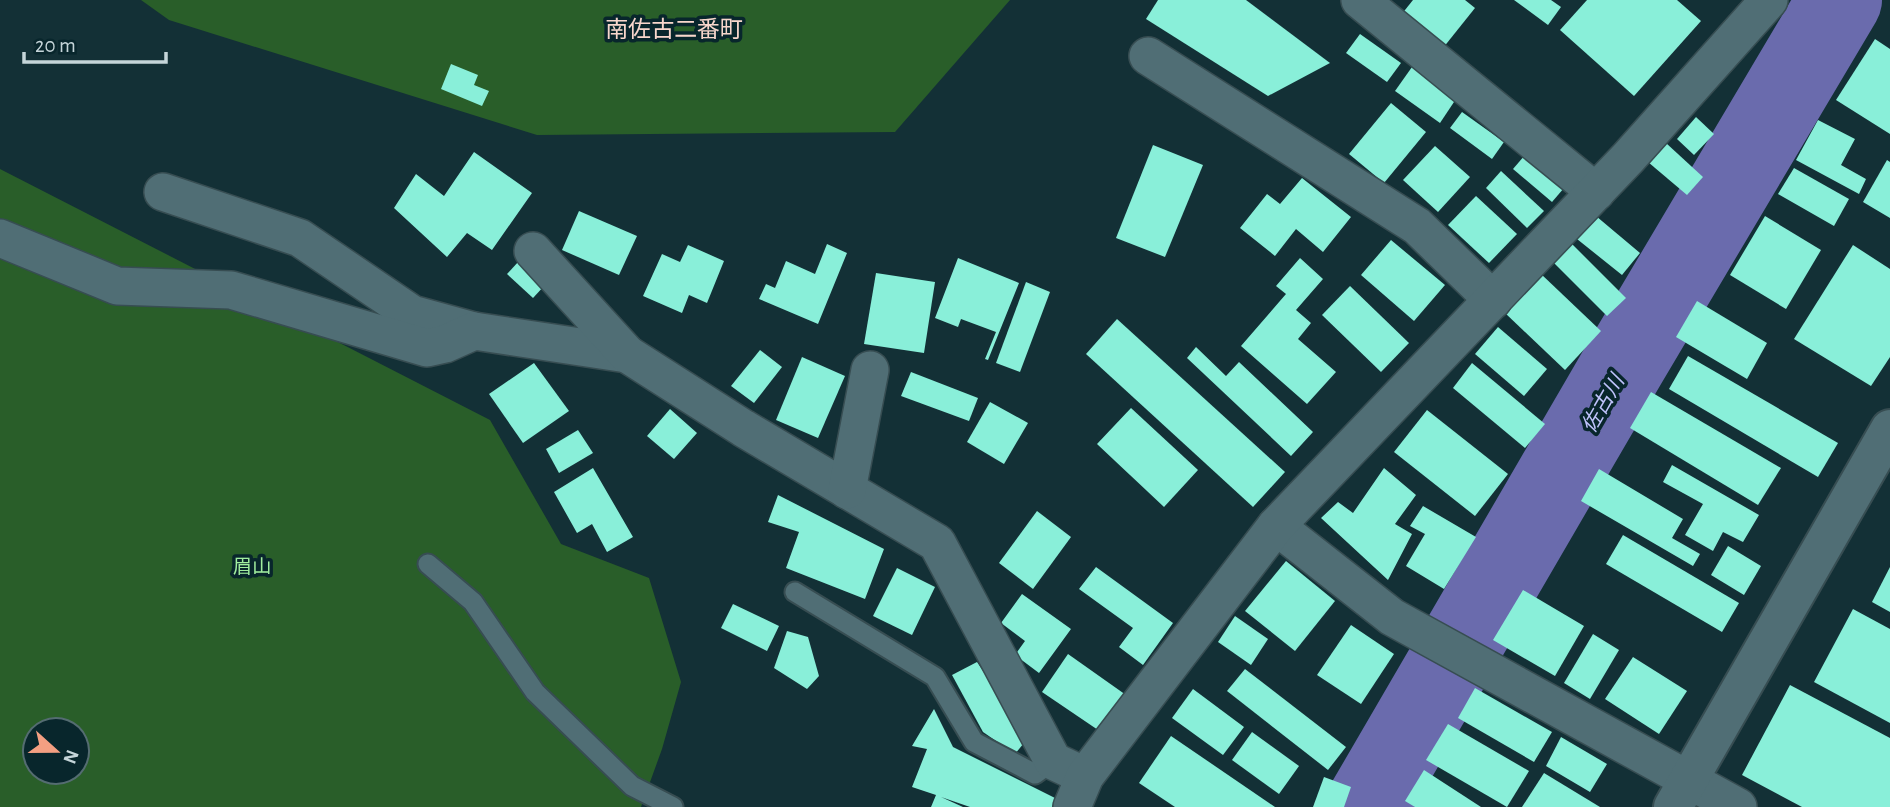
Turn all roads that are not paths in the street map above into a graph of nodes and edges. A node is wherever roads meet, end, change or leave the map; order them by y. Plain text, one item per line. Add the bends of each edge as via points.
1 (1360, 0) edge
2 (1769, 0) edge
3 (1149, 56) dead end
4 (163, 192) dead end
5 (1596, 192) junction
6 (0, 238) edge
7 (533, 251) dead end
8 (1493, 300) junction
9 (474, 331) junction
10 (627, 354) junction
11 (870, 370) dead end
12 (1890, 429) edge
13 (847, 490) junction
14 (1276, 526) junction
15 (428, 564) dead end
16 (795, 593) dead end
17 (1070, 781) edge
18 (1681, 793) edge
19 (673, 807) edge
20 (1738, 807) edge

1 - 5 street
2 - 5 street
3 - 8 street via 1417,226
4 - 9 street via 300,238 412,314
5 - 8 street
6 - 9 street via 117,286 231,290 427,348
7 - 10 street
8 - 14 street
9 - 10 street
10 - 13 street
11 - 13 street
12 - 18 street
13 - 17 street via 937,543
14 - 17 street
14 - 18 street via 1392,617 1481,666
15 - 19 lane via 473,602 535,692 632,786
16 - 17 lane via 935,677 974,742 1035,774
18 - 20 street

